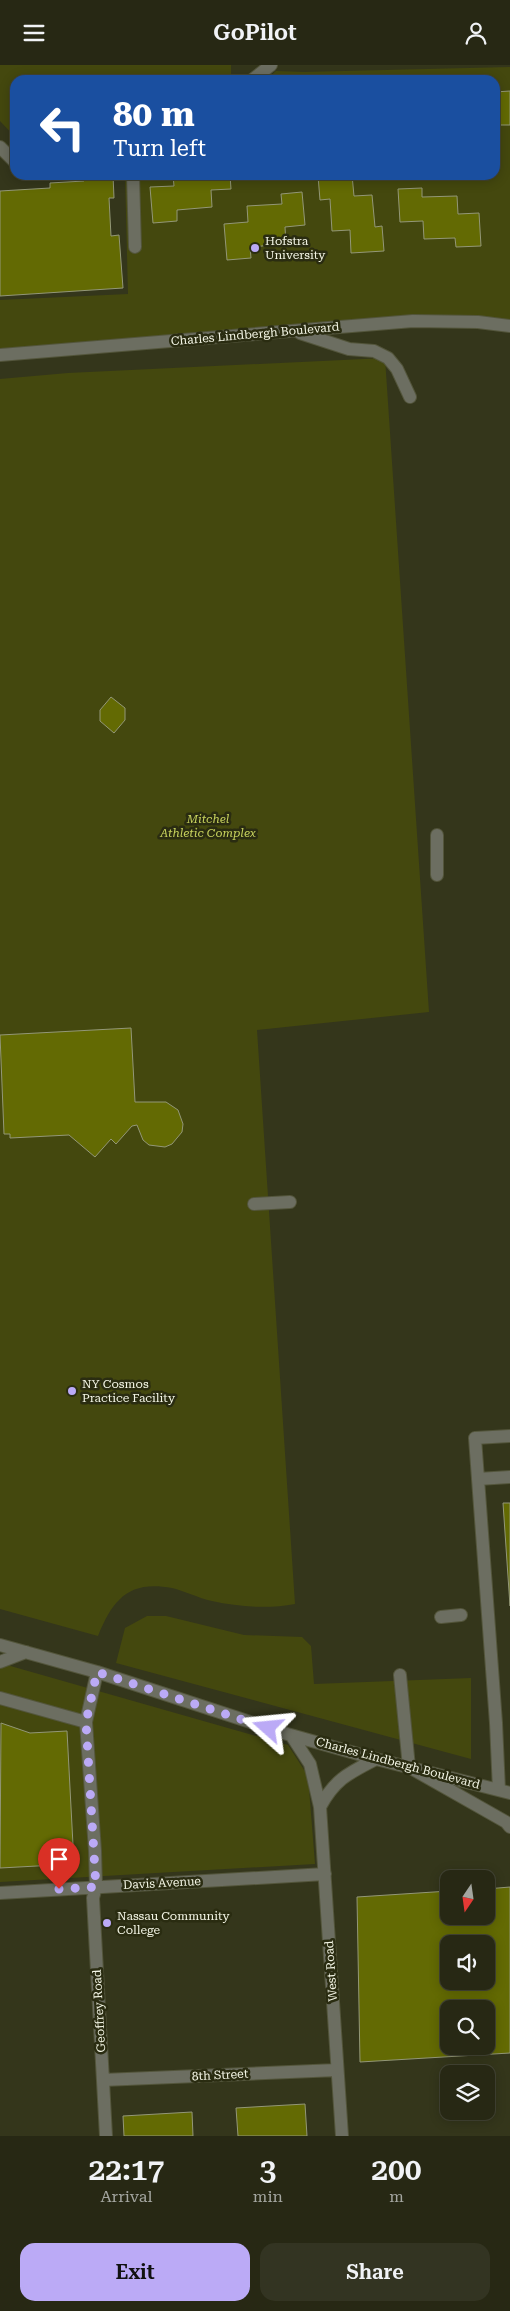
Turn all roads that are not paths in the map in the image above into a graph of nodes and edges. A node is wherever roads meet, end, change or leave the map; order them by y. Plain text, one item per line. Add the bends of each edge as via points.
1 (271, 65) edge
2 (258, 75) edge
3 (0, 147) edge
4 (10, 157) edge
5 (133, 180) edge
6 (135, 247) dead end
7 (510, 326) edge
8 (293, 331) junction
9 (0, 355) edge
10 (410, 397) dead end
11 (437, 835) dead end
12 (437, 875) dead end
13 (290, 1202) dead end
14 (254, 1204) dead end
15 (510, 1436) edge
16 (510, 1477) edge
17 (478, 1479) junction
18 (460, 1615) dead end
19 (441, 1617) dead end
20 (0, 1645) edge
21 (26, 1652) junction
22 (0, 1661) edge
23 (97, 1672) junction
24 (400, 1675) dead end
25 (0, 1698) edge
26 (86, 1722) junction
27 (291, 1735) junction
28 (376, 1759) junction
29 (408, 1767) junction
30 (504, 1791) edge
31 (320, 1807) junction
32 (510, 1827) edge
33 (325, 1874) junction
34 (96, 1887) junction
35 (0, 1893) edge
36 (337, 2070) junction
37 (103, 2081) junction
38 (106, 2136) edge
39 (342, 2136) edge

1 - 2 street
3 - 4 street
5 - 6 street
7 - 8 street, Charles Lindbergh Boulevard via 413,321
8 - 9 street, Charles Lindbergh Boulevard
8 - 10 street via 349,349 374,351 388,358
11 - 12 street
13 - 14 street
15 - 17 street via 476,1438
16 - 17 street
17 - 30 street
18 - 19 street
20 - 21 street, Charles Lindbergh Boulevard
21 - 22 street
21 - 23 street, Charles Lindbergh Boulevard
23 - 26 street, Geoffrey Road
23 - 27 street, Charles Lindbergh Boulevard
24 - 29 street
25 - 26 street
26 - 34 street, Geoffrey Road
27 - 28 street, Charles Lindbergh Boulevard
27 - 31 street, West Road via 310,1764
28 - 29 street, Charles Lindbergh Boulevard
28 - 31 street via 339,1780
29 - 30 street, Charles Lindbergh Boulevard
29 - 32 street
31 - 33 street, West Road
33 - 34 street, Davis Avenue
33 - 36 street, West Road
34 - 35 street, Davis Avenue
34 - 37 street, Geoffrey Road via 93,1898
36 - 37 street, 8th Street
36 - 39 street, West Road
37 - 38 street, Geoffrey Road

